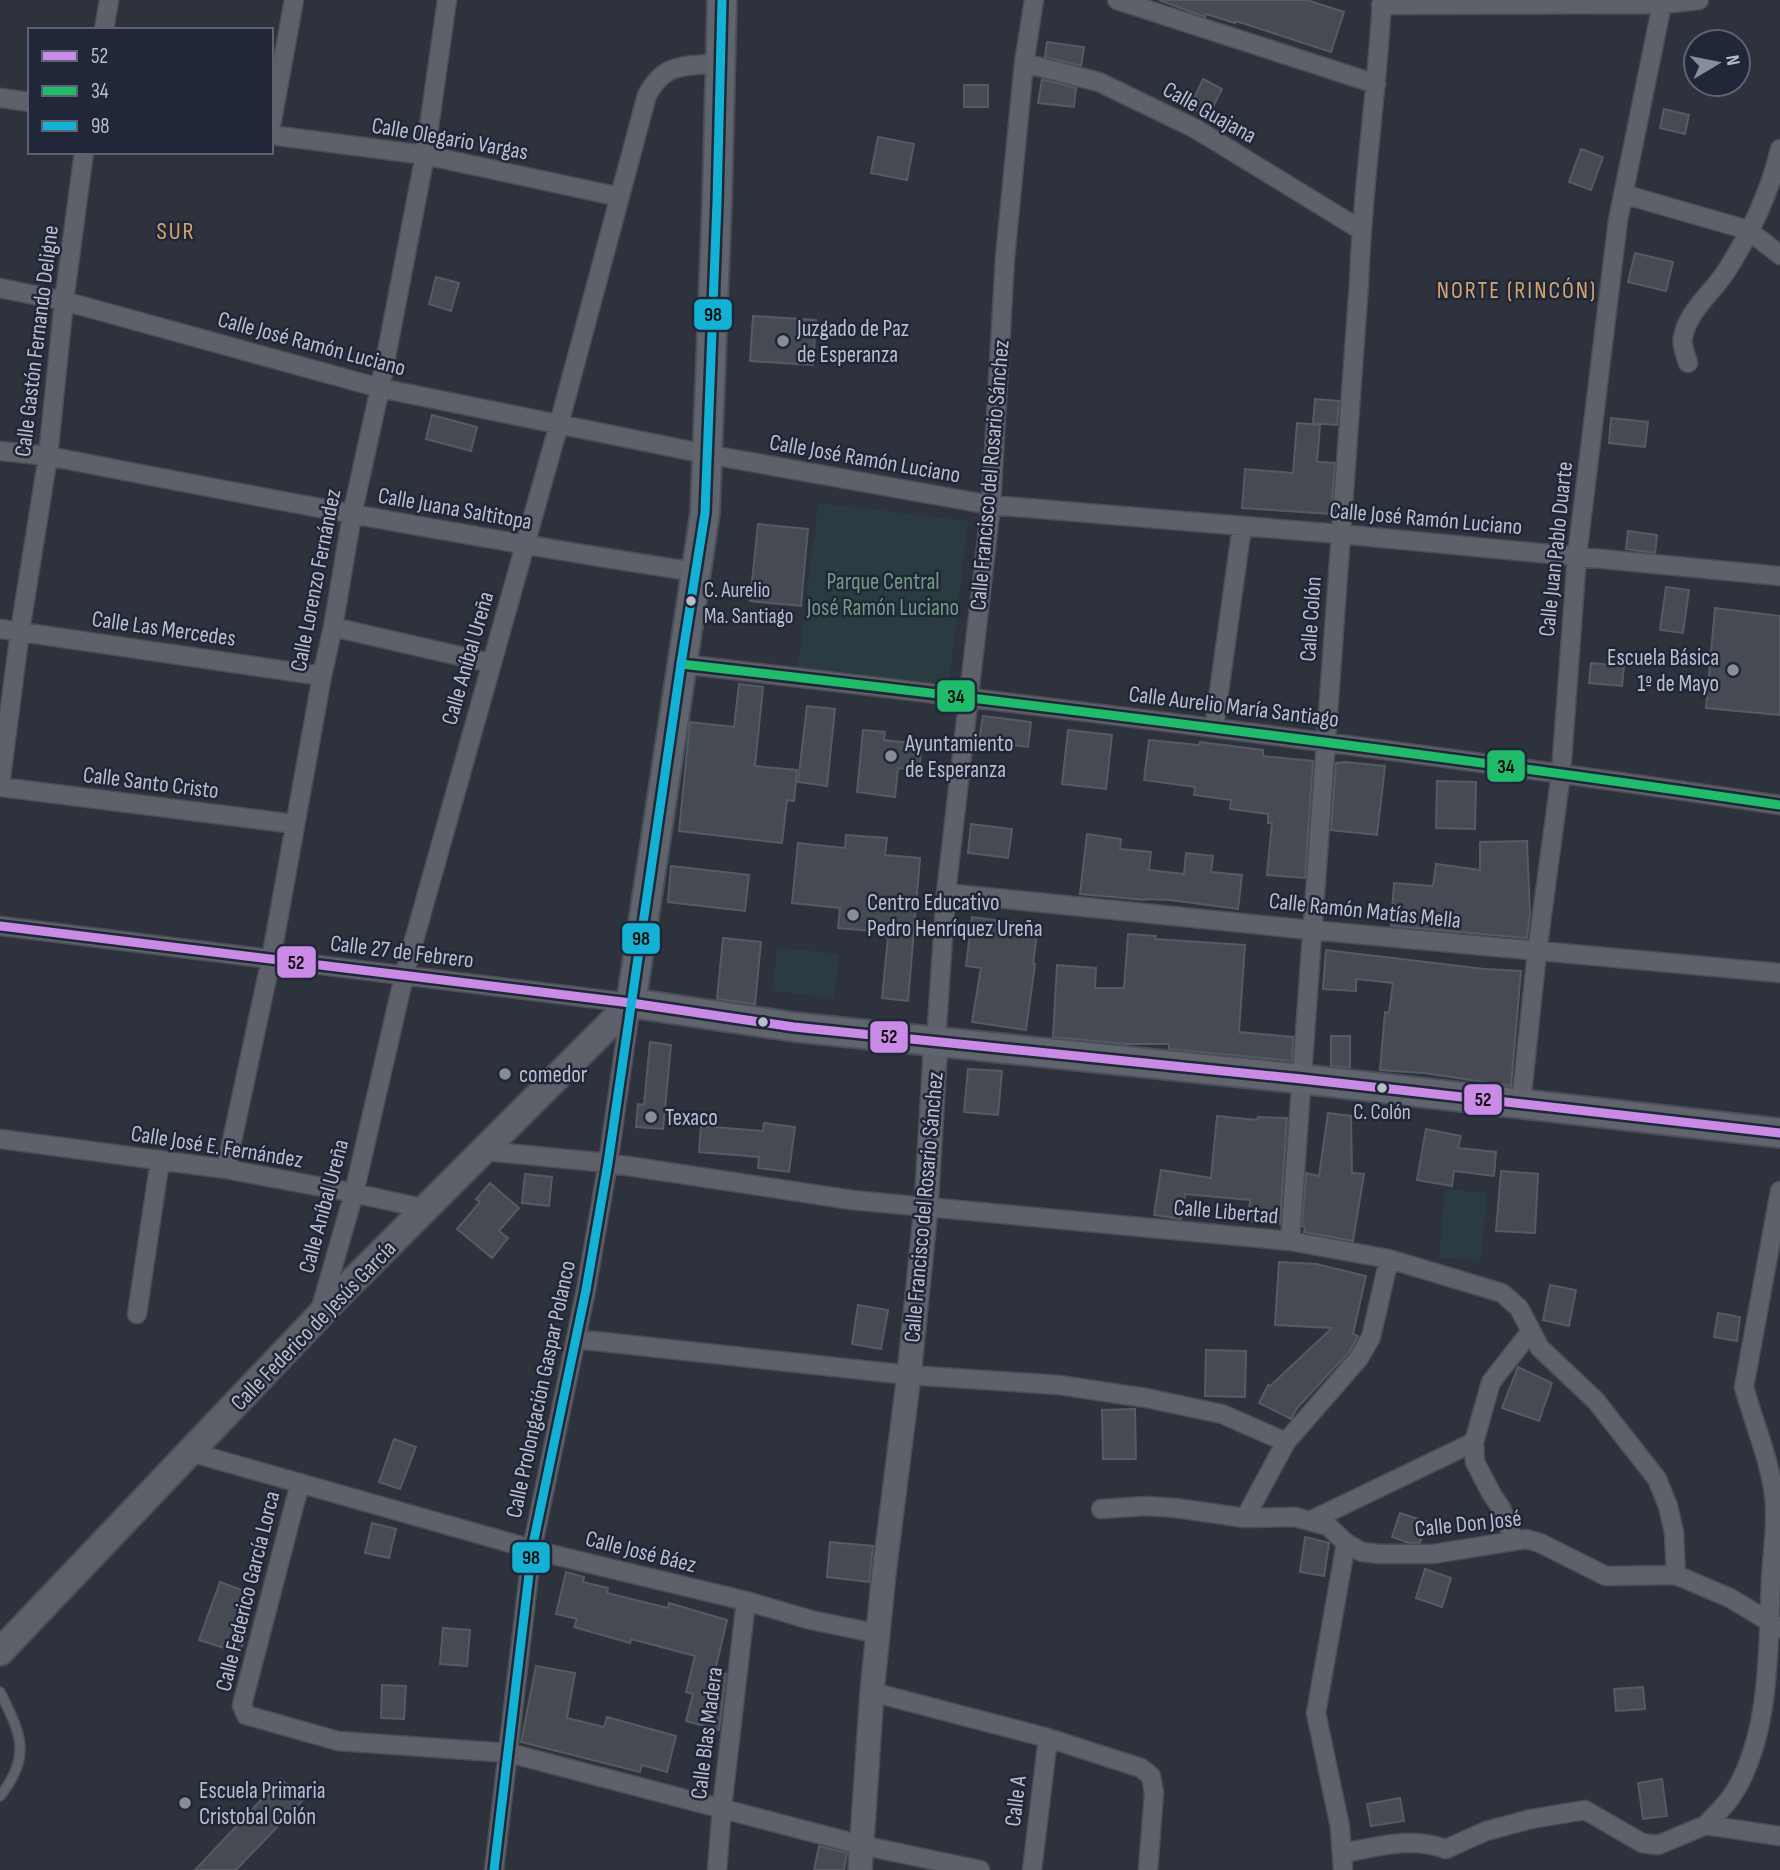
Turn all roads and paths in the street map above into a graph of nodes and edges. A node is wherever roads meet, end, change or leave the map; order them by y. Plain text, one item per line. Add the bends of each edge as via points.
1 (110, 0) edge
2 (294, 0) edge
3 (447, 0) edge
4 (722, 0) edge
5 (1034, 0) edge
6 (1117, 0) edge
7 (1699, 0) edge
8 (1382, 2) edge
9 (1467, 2) edge
10 (1533, 2) edge
11 (1662, 4) junction
12 (104, 28) edge
13 (720, 63) junction
14 (1024, 63) junction
15 (1376, 84) junction
16 (0, 98) edge
17 (28, 102) edge
18 (273, 114) edge
19 (273, 135) edge
20 (1780, 149) edge
21 (84, 154) edge
22 (425, 155) junction
23 (1623, 194) junction
24 (620, 197) junction
25 (1361, 230) junction
26 (1748, 230) junction
27 (1780, 255) edge
28 (0, 288) edge
29 (64, 301) junction
30 (1688, 363) dead end
31 (380, 388) junction
32 (559, 424) junction
33 (0, 450) edge
34 (706, 454) junction
35 (48, 456) junction
36 (991, 505) junction
37 (352, 515) junction
38 (1242, 526) junction
39 (1340, 534) junction
40 (524, 546) junction
41 (1577, 556) junction
42 (696, 572) junction
43 (1780, 576) edge
44 (333, 627) junction
45 (0, 629) edge
46 (20, 631) junction
47 (490, 663) junction
48 (681, 664) junction
49 (321, 676) junction
50 (968, 697) junction
51 (1214, 729) junction
52 (1326, 743) junction
53 (1561, 773) junction
54 (0, 786) edge
55 (1780, 805) edge
56 (295, 824) junction
57 (946, 893) junction
58 (0, 926) edge
59 (1311, 930) junction
60 (1536, 951) junction
61 (271, 959) junction
62 (1780, 973) edge
63 (404, 976) junction
64 (631, 1003) junction
65 (936, 1040) junction
66 (1302, 1079) junction
67 (1521, 1104) junction
68 (1780, 1133) edge
69 (0, 1139) edge
70 (484, 1151) junction
71 (160, 1160) junction
72 (608, 1163) junction
73 (226, 1169) junction
74 (1780, 1191) edge
75 (354, 1193) junction
76 (926, 1208) junction
77 (426, 1209) junction
78 (1290, 1241) junction
79 (1389, 1258) junction
80 (137, 1314) dead end
81 (318, 1318) junction
82 (1531, 1331) junction
83 (576, 1339) junction
84 (909, 1375) junction
85 (1286, 1442) junction
86 (1474, 1442) junction
87 (190, 1452) junction
88 (300, 1483) junction
89 (1101, 1509) dead end
90 (1245, 1518) junction
91 (1312, 1520) junction
92 (1514, 1540) junction
93 (1346, 1543) junction
94 (532, 1549) junction
95 (1676, 1575) junction
96 (746, 1601) junction
97 (1774, 1625) edge
98 (879, 1634) junction
99 (0, 1652) edge
100 (0, 1692) edge
101 (872, 1692) junction
102 (1048, 1738) junction
103 (509, 1753) junction
104 (0, 1796) edge
105 (722, 1807) junction
106 (1706, 1825) junction
107 (1780, 1836) edge
108 (861, 1845) junction
109 (1342, 1861) edge
110 (494, 1870) edge
111 (718, 1870) edge
112 (860, 1870) edge
113 (980, 1870) edge
114 (1032, 1870) edge
115 (1148, 1870) edge

1 - 12 street
2 - 18 street
3 - 22 street, Calle Lorenzo Fernández
4 - 13 main road
5 - 14 street, Calle Francisco del Rosario Sánchez
6 - 15 street
7 - 11 street
8 - 9 street
8 - 15 street, Calle Colón
9 - 10 street
10 - 11 street
11 - 23 street, Calle Juan Pablo Duarte
13 - 24 street, Calle Aníbal Ureña via 669,69 656,79 647,95
13 - 34 main road
14 - 25 street, Calle Guajana via 1099,82 1196,130
14 - 36 street, Calle Francisco del Rosario Sánchez via 1005,258
15 - 25 street, Calle Colón
16 - 17 street
19 - 22 street, Calle Olegario Vargas
20 - 26 street via 1773,178
21 - 29 street, Calle Gastón Fernando Deligne
22 - 24 street, Calle Olegario Vargas
22 - 31 street, Calle Lorenzo Fernández
23 - 26 street
23 - 41 street, Calle Juan Pablo Duarte
24 - 32 street, Calle Aníbal Ureña
25 - 39 street, Calle Colón
26 - 27 street
26 - 30 street via 1724,274 1693,313 1682,338
28 - 29 street, Calle José Ramón Luciano
29 - 31 street, Calle José Ramón Luciano
29 - 35 street, Calle Gastón Fernando Deligne
31 - 32 street, Calle José Ramón Luciano
31 - 37 street, Calle Lorenzo Fernández
32 - 34 street, Calle José Ramón Luciano
32 - 40 street, Calle Aníbal Ureña
33 - 35 street, Calle Juana Saltitopa
34 - 36 street, Calle José Ramón Luciano
34 - 42 main road via 705,513
35 - 37 street, Calle Juana Saltitopa
35 - 46 street, Calle Gastón Fernando Deligne
36 - 38 street, Calle José Ramón Luciano
36 - 50 street, Calle Francisco del Rosario Sánchez
37 - 40 street, Calle Juana Saltitopa
37 - 44 street, Calle Lorenzo Fernández
38 - 39 street, Calle José Ramón Luciano
38 - 51 street
39 - 41 street, Calle José Ramón Luciano
39 - 52 street, Calle Colón
40 - 42 street, Calle Juana Saltitopa
40 - 47 street, Calle Aníbal Ureña
41 - 43 street, Calle José Ramón Luciano
41 - 53 street, Calle Juan Pablo Duarte
42 - 48 main road
44 - 47 street
44 - 49 street, Calle Lorenzo Fernández
45 - 46 street, Calle Las Mercedes
46 - 49 street, Calle Las Mercedes
46 - 54 street, Calle Gastón Fernando Deligne
47 - 63 street, Calle Aníbal Ureña
48 - 50 street, Calle Aurelio María Santiago
48 - 64 main road
49 - 56 street, Calle Lorenzo Fernández
50 - 51 street, Calle Aurelio María Santiago
50 - 57 street, Calle Francisco del Rosario Sánchez
51 - 52 street, Calle Aurelio María Santiago
52 - 53 street, Calle Aurelio María Santiago
52 - 59 street, Calle Colón
53 - 55 street, Calle Aurelio María Santiago
53 - 60 street, Calle Juan Pablo Duarte
54 - 56 street, Calle Santo Cristo
56 - 61 street, Calle Lorenzo Fernández
57 - 59 street, Calle Ramón Matías Mella
57 - 65 street, Calle Francisco del Rosario Sánchez
58 - 61 street, Calle 27 de Febrero
59 - 60 street, Calle Ramón Matías Mella
59 - 66 street, Calle Colón
60 - 62 street, Calle Ramón Matías Mella
60 - 67 street, Calle Juan Pablo Duarte
61 - 63 street, Calle 27 de Febrero
61 - 73 street, Calle Lorenzo Fernández
63 - 64 street, Calle 27 de Febrero
63 - 75 street, Calle Aníbal Ureña
64 - 65 main road via 794,1027
64 - 70 main road, Calle Federico de Jesús García
64 - 72 street, Calle Prolongación Gaspar Polanco
65 - 66 main road
65 - 76 street, Calle Francisco del Rosario Sánchez
66 - 67 main road
66 - 78 street, Calle Colón
67 - 68 main road
69 - 71 street, Calle José E. Fernández
70 - 72 street, Calle Libertad
70 - 77 main road, Calle Federico de Jesús García
71 - 73 street, Calle José E. Fernández
71 - 80 street
72 - 76 street, Calle Libertad
72 - 83 street, Calle Prolongación Gaspar Polanco
73 - 75 street, Calle José E. Fernández
74 - 97 street via 1744,1387 1766,1455 1774,1499
75 - 77 street, Calle José E. Fernández
75 - 81 street, Calle Aníbal Ureña
76 - 78 street, Calle Libertad
76 - 84 street, Calle Francisco del Rosario Sánchez
77 - 81 main road, Calle Federico de Jesús García
78 - 79 street, Calle Libertad
79 - 82 street, Calle Libertad via 1502,1293 1519,1308
79 - 85 street via 1371,1337 1359,1358
81 - 87 main road, Calle Federico de Jesús García
82 - 86 street via 1491,1382
82 - 95 street, Calle Libertad via 1540,1348 1596,1401 1657,1479 1674,1532
83 - 84 street
83 - 94 street, Calle Prolongación Gaspar Polanco
84 - 85 street via 1059,1385 1146,1398 1222,1414
84 - 98 street, Calle Francisco del Rosario Sánchez
85 - 90 street
86 - 91 street
86 - 92 street via 1475,1462
87 - 88 street, Calle José Báez
87 - 99 main road, Calle Federico de Jesús García
88 - 94 street, Calle José Báez
88 - 103 street, Calle Federico García Lorca via 242,1705 246,1715 338,1741
89 - 90 street, Calle Don José via 1146,1506
90 - 91 street, Calle Don José
91 - 93 street, Calle Don José via 1328,1526
92 - 93 street, Calle Don José via 1433,1554 1362,1552
92 - 95 street, Calle Don José via 1540,1543 1606,1576
93 - 109 street via 1316,1713
94 - 96 street, Calle José Báez
94 - 103 street, Calle Prolongación Gaspar Polanco
95 - 97 street via 1730,1598
96 - 98 street, Calle José Báez
96 - 105 street, Calle Blas Madera
97 - 106 street via 1755,1742 1731,1798
98 - 101 street, Calle Francisco del Rosario Sánchez
100 - 104 lane via 18,1727 21,1760
101 - 102 street
101 - 108 street, Calle Francisco del Rosario Sánchez
102 - 114 street, Calle A
102 - 115 street via 1141,1768 1150,1776 1154,1793
103 - 105 street
103 - 110 street, Calle Prolongación Gaspar Polanco
105 - 108 street
105 - 111 street, Calle Blas Madera
106 - 107 street
106 - 109 street via 1658,1844 1642,1843 1585,1810 1486,1831 1446,1849 1414,1841
108 - 112 street, Calle Francisco del Rosario Sánchez
108 - 113 street

